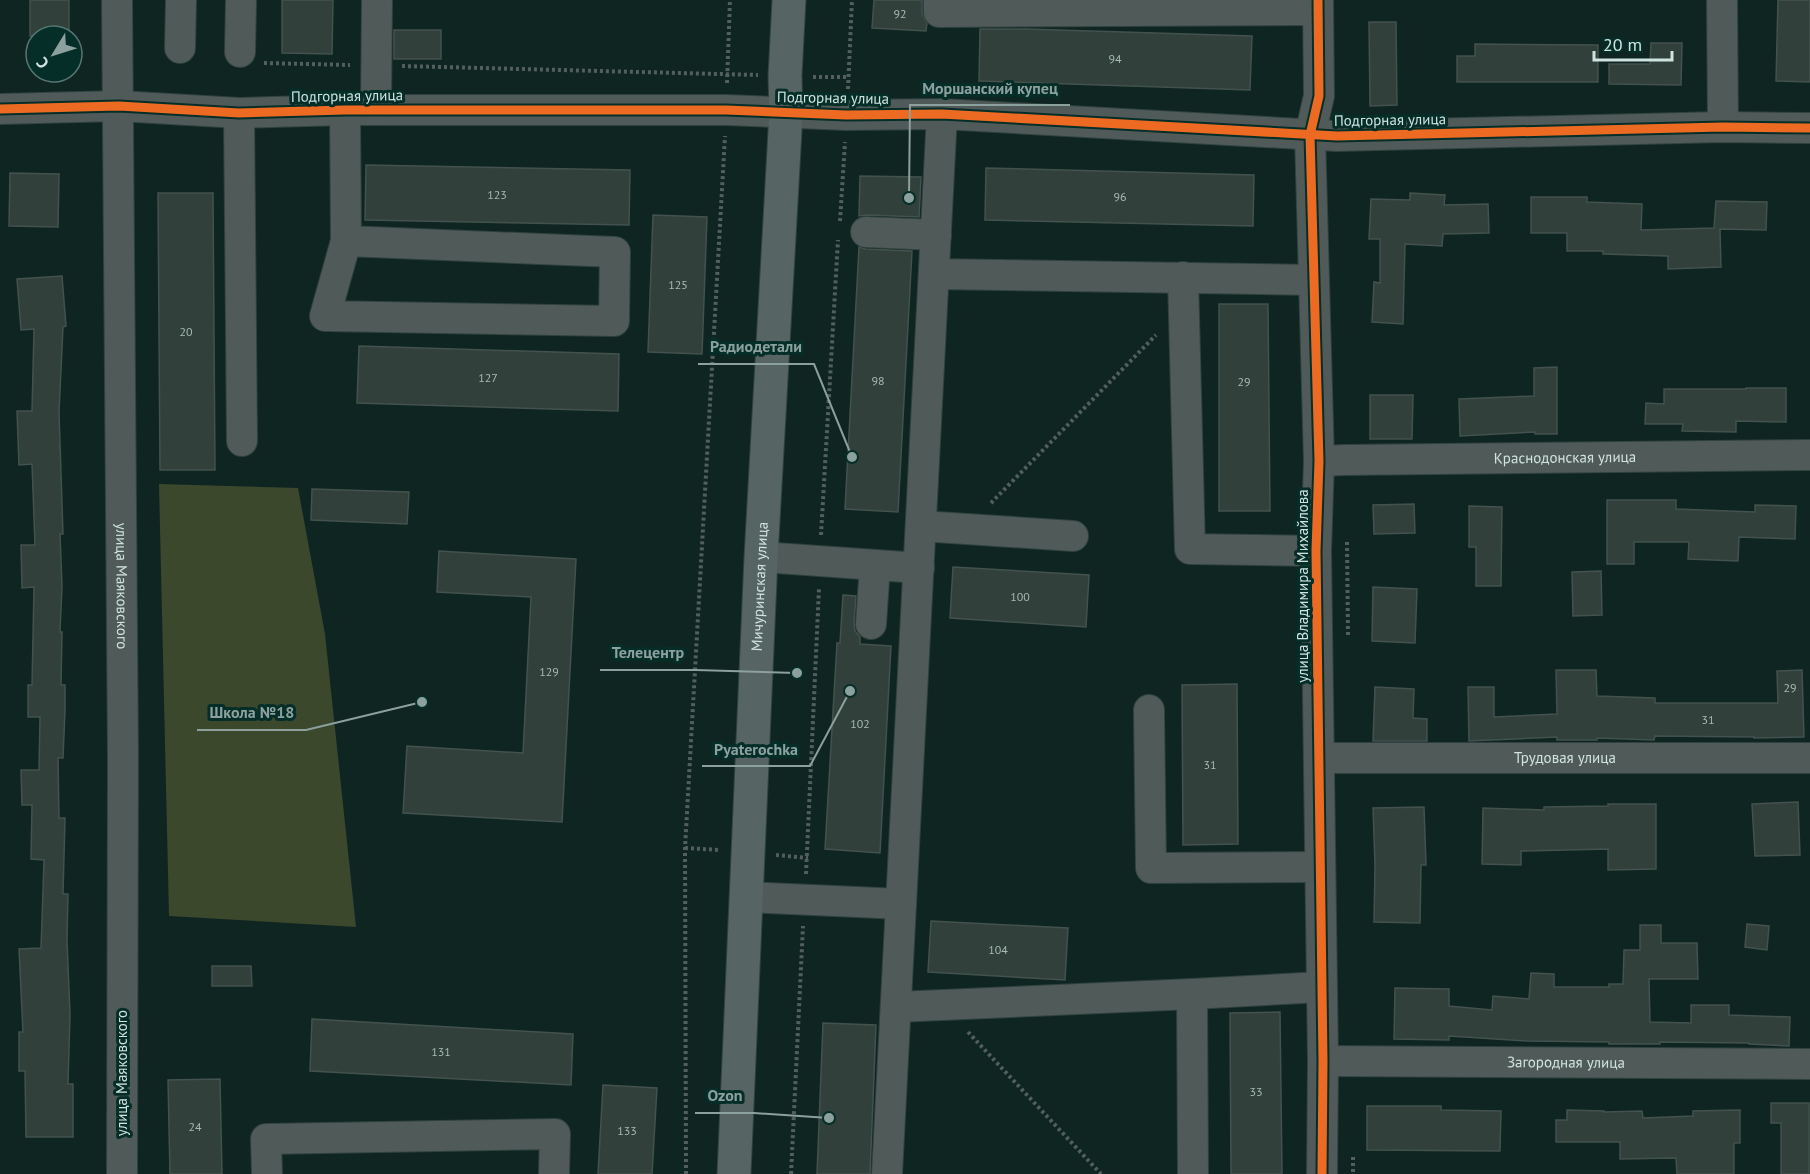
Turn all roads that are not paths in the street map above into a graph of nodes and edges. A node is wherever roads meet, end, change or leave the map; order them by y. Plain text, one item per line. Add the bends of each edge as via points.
1 (117, 0) edge
2 (181, 0) edge
3 (241, 0) edge
4 (376, 0) edge
5 (789, 0) edge
6 (939, 0) edge
7 (1722, 0) edge
8 (1318, 5) edge
9 (180, 48) dead end
10 (251, 57) road end
11 (119, 106) junction
12 (0, 109) edge
13 (345, 110) junction
14 (376, 110) junction
15 (238, 113) junction
16 (786, 113) junction
17 (942, 114) junction
18 (1723, 127) junction
19 (1810, 128) edge
20 (1310, 135) junction
21 (866, 232) dead end
22 (936, 235) junction
23 (346, 241) junction
24 (934, 274) junction
25 (1314, 280) junction
26 (1183, 292) junction
27 (242, 441) dead end
28 (1810, 455) edge
29 (1319, 461) junction
30 (921, 526) junction
31 (1073, 536) dead end
32 (1316, 551) junction
33 (761, 557) junction
34 (875, 565) junction
35 (919, 568) junction
36 (871, 624) dead end
37 (1149, 710) dead end
38 (1319, 758) junction
39 (1810, 758) edge
40 (1320, 867) junction
41 (747, 897) junction
42 (901, 904) junction
43 (1321, 987) junction
44 (1192, 994) junction
45 (896, 1006) junction
46 (1323, 1061) junction
47 (1810, 1064) edge
48 (122, 1174) edge
49 (267, 1174) edge
50 (554, 1174) edge
51 (734, 1174) edge
52 (887, 1174) edge
53 (1193, 1174) edge
54 (1322, 1174) edge

1 - 11 street, улица Маяковского
2 - 9 street
3 - 10 street
4 - 14 street
5 - 16 main road, Мичуринская улица
6 - 8 street via 939,12
7 - 18 street
8 - 20 street, улица Владимира Михайлова via 1319,96
11 - 12 street, Подгорная улица
11 - 15 street, Подгорная улица
11 - 48 street, улица Маяковского
13 - 14 street, Подгорная улица
13 - 15 street, Подгорная улица
13 - 23 street
14 - 16 street, Подгорная улица
15 - 27 street
16 - 17 street, Подгорная улица
16 - 33 main road, Мичуринская улица
17 - 20 street, Подгорная улица
17 - 22 street
18 - 19 street, Подгорная улица
18 - 20 street, Подгорная улица
20 - 25 street, улица Владимира Михайлова
21 - 22 street
22 - 24 street
23 - 23 street via 615,252 614,321 325,316
24 - 26 street
24 - 30 street
25 - 26 street
25 - 29 street, улица Владимира Михайлова
26 - 32 street via 1190,549
28 - 29 street, Краснодонская улица
29 - 32 street, улица Владимира Михайлова
30 - 31 street
30 - 35 street
32 - 38 street, улица Владимира Михайлова
33 - 34 street
33 - 41 main road, Мичуринская улица
34 - 35 street
34 - 36 street
35 - 42 street
37 - 40 street via 1151,868
38 - 39 street, Трудовая улица
38 - 40 street, улица Владимира Михайлова
40 - 43 street, улица Владимира Михайлова
41 - 42 street
41 - 51 main road, Мичуринская улица
42 - 45 street
43 - 44 street
43 - 46 street, улица Владимира Михайлова
44 - 45 street
44 - 53 street
45 - 52 street
46 - 47 street, Загородная улица
46 - 54 street, улица Владимира Михайлова
49 - 50 street via 266,1139 555,1134

